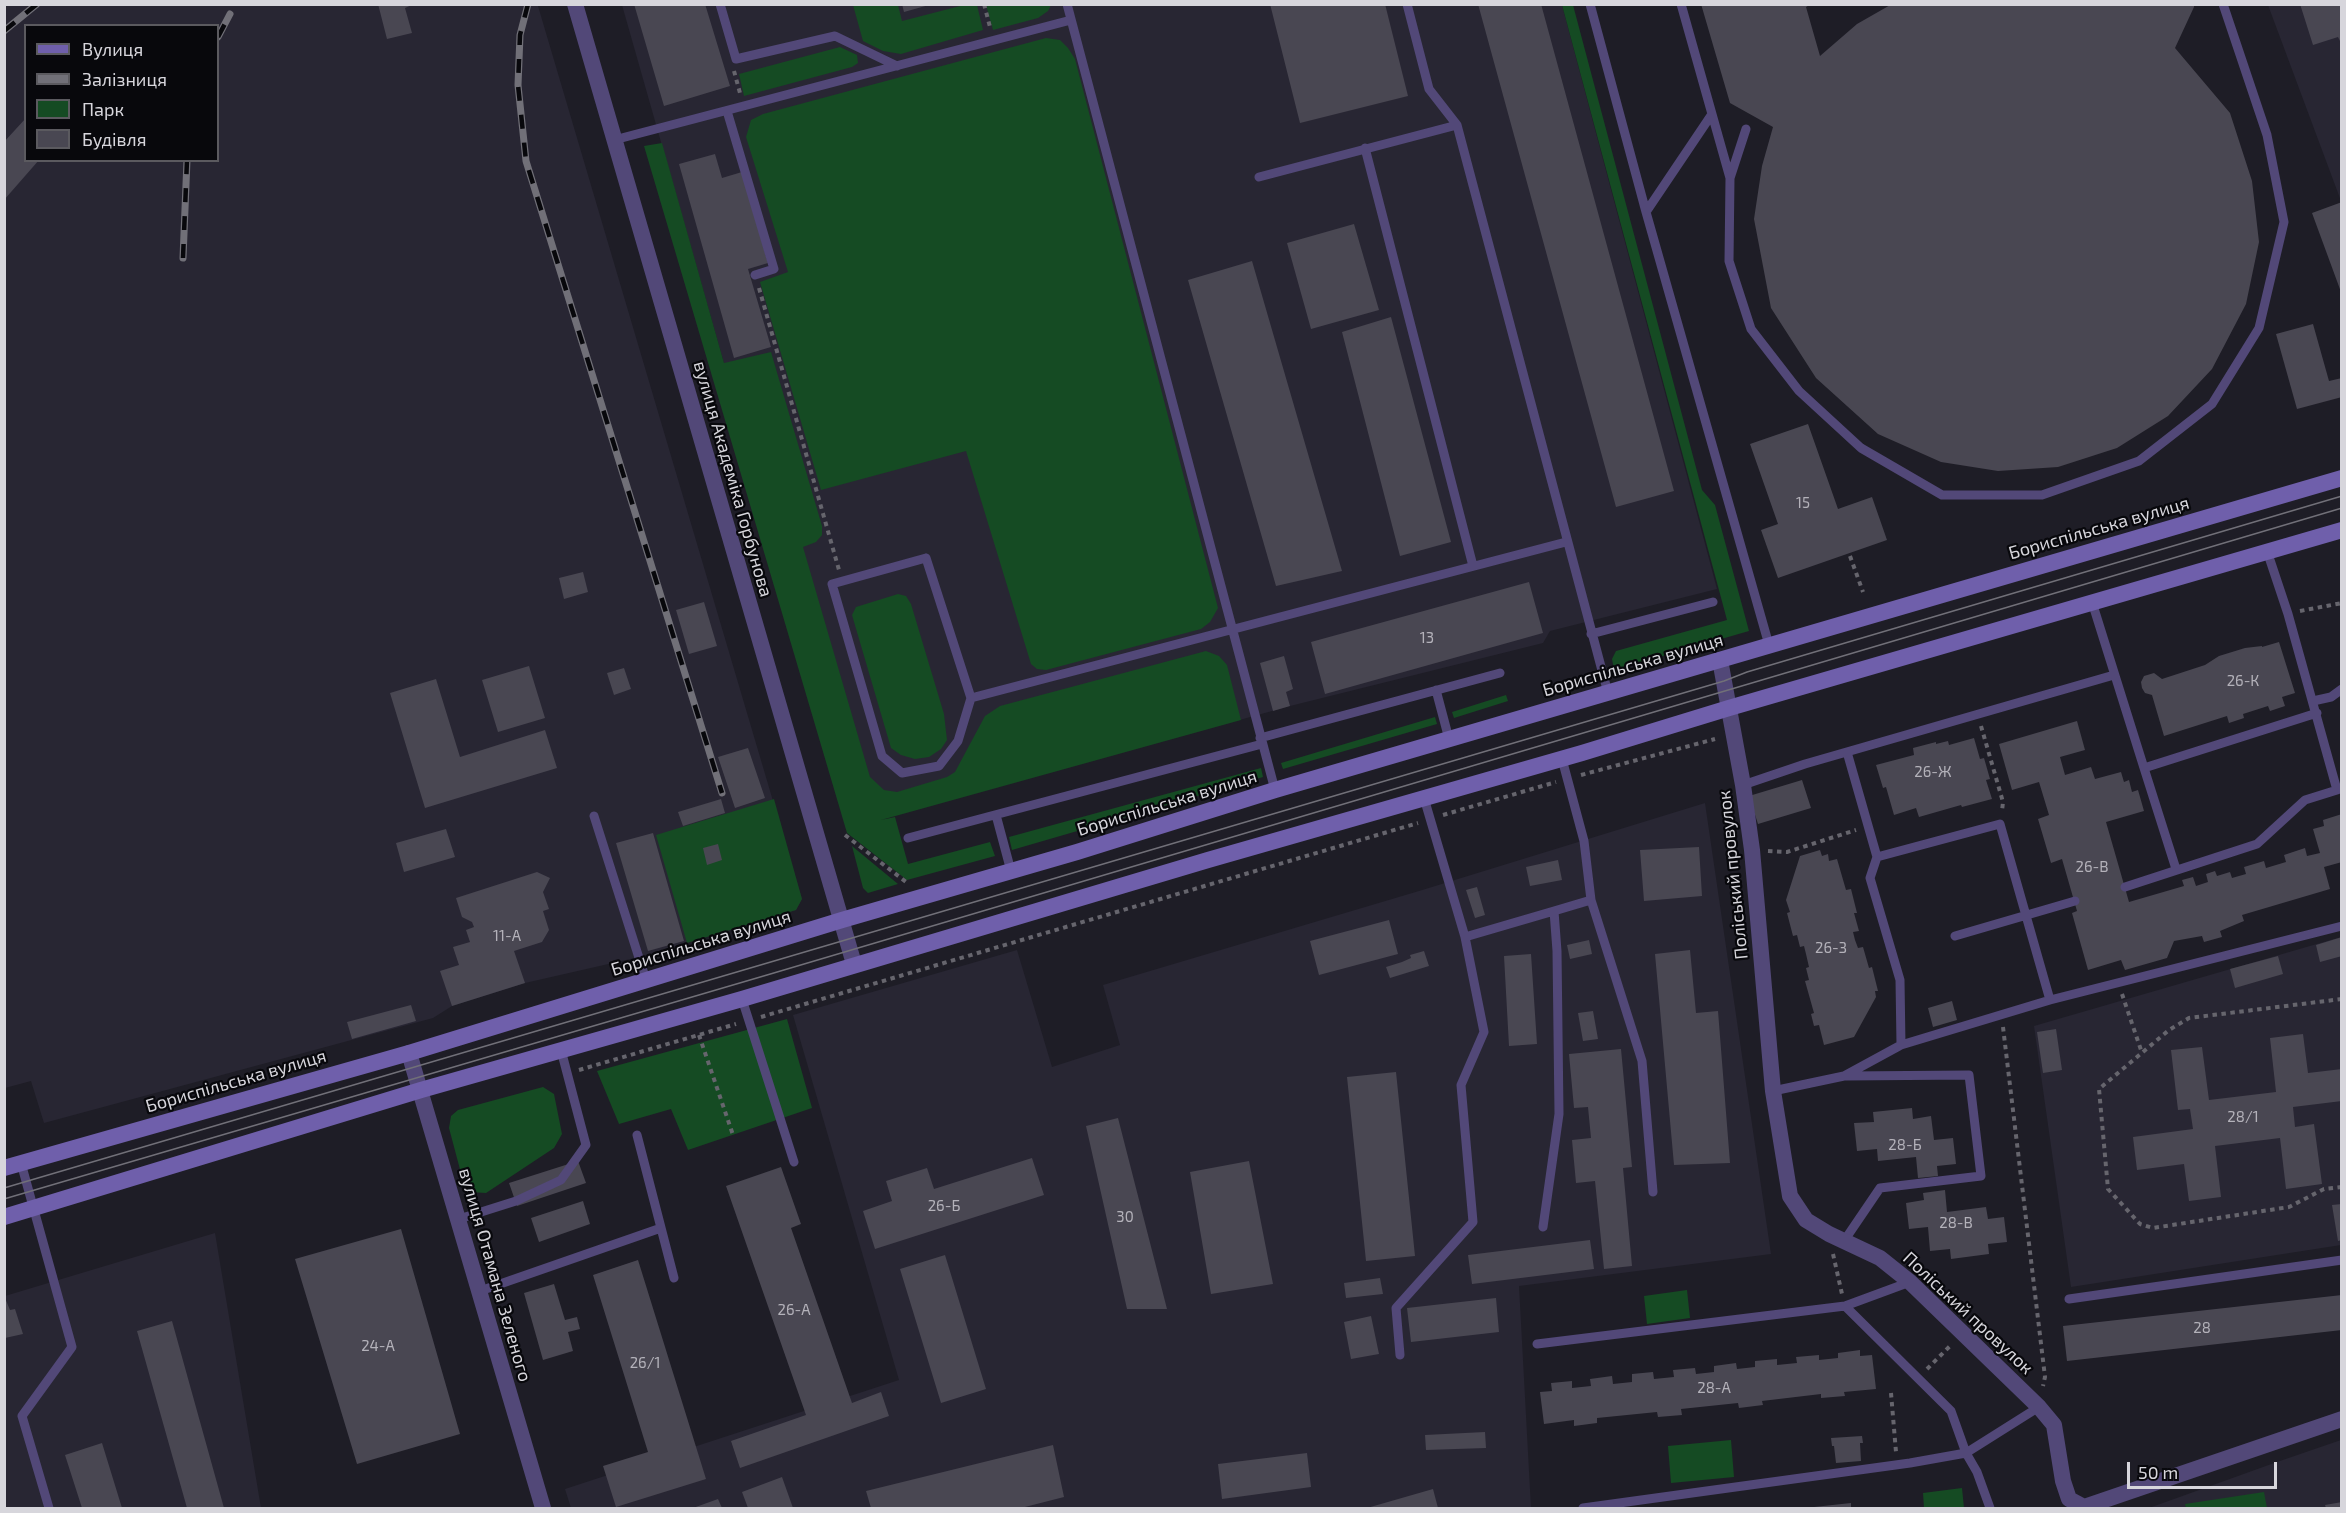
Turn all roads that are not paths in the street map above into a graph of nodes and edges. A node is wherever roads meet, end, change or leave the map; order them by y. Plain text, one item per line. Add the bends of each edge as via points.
1 (575, 4) edge
2 (720, 4) edge
3 (1067, 4) edge
4 (1407, 4) edge
5 (1590, 4) edge
6 (1681, 4) edge
7 (2223, 4) edge
8 (1071, 20) junction
9 (897, 66) junction
10 (727, 111) junction
11 (1712, 114) junction
12 (1457, 125) junction
13 (1746, 129) dead end
14 (614, 140) junction
15 (1365, 148) junction
16 (1259, 177) dead end
17 (1730, 178) junction
18 (1646, 212) junction
19 (755, 275) road end
20 (2342, 478) edge
21 (2342, 530) edge
22 (1566, 542) junction
23 (2267, 551) junction
24 (1473, 566) junction
25 (1713, 602) dead end
26 (2092, 602) junction
27 (1231, 629) junction
28 (1591, 634) junction
29 (1769, 645) junction
30 (1720, 660) junction
31 (1500, 673) dead end
32 (2114, 675) junction
33 (2342, 689) edge
34 (1436, 690) junction
35 (1608, 693) junction
36 (971, 698) junction
37 (2313, 700) junction
38 (1729, 708) junction
39 (2317, 713) junction
40 (1449, 739) junction
41 (1261, 741) junction
42 (1846, 752) junction
43 (1562, 759) junction
44 (2144, 768) junction
45 (1743, 785) junction
46 (1275, 790) junction
47 (1424, 798) junction
48 (996, 815) junction
49 (594, 816) dead end
50 (908, 838) dead end
51 (1877, 857) junction
52 (2176, 869) junction
53 (1011, 871) junction
54 (2125, 887) dead end
55 (1591, 900) junction
56 (2075, 901) dead end
57 (1554, 911) junction
58 (2026, 915) junction
59 (842, 920) junction
60 (2342, 926) edge
61 (1955, 936) dead end
62 (1465, 937) junction
63 (854, 964) junction
64 (646, 980) junction
65 (742, 999) junction
66 (2050, 1000) junction
67 (1901, 1045) junction
68 (561, 1050) junction
69 (409, 1053) junction
70 (1844, 1076) junction
71 (421, 1090) junction
72 (1773, 1091) junction
73 (637, 1135) dead end
74 (794, 1162) dead end
75 (21, 1163) junction
76 (4, 1168) edge
77 (1653, 1191) dead end
78 (34, 1208) junction
79 (4, 1217) edge
80 (459, 1219) junction
81 (1543, 1227) dead end
82 (661, 1228) junction
83 (1844, 1241) junction
84 (2342, 1260) edge
85 (674, 1278) dead end
86 (1910, 1282) junction
87 (480, 1291) junction
88 (2069, 1299) dead end
89 (1845, 1306) junction
90 (1537, 1344) dead end
91 (1400, 1355) dead end
92 (2039, 1407) junction
93 (2342, 1419) edge
94 (1966, 1453) junction
95 (49, 1509) edge
96 (543, 1509) edge
97 (1583, 1509) edge
98 (1990, 1509) edge

1 - 14 street, вулиця Академіка Горбунова
2 - 9 lane via 736,59 835,36
3 - 8 lane
4 - 12 lane via 1429,89
5 - 18 lane
6 - 11 lane
7 - 17 lane via 2267,135 2284,222 2259,328 2212,404 2139,461 2042,495 1942,495 1861,448 1799,391 1751,329 1729,261
8 - 9 lane
8 - 27 lane
9 - 10 lane
10 - 14 lane
10 - 19 lane via 774,269
11 - 17 lane
11 - 18 lane
12 - 15 lane
12 - 22 lane
13 - 17 lane
14 - 59 street, вулиця Академіка Горбунова
15 - 16 lane
15 - 24 lane
18 - 29 lane
20 - 29 main road, Бориспільська вулиця
21 - 23 main road
22 - 24 lane
22 - 28 lane
23 - 26 main road
23 - 37 lane
24 - 27 lane
25 - 28 lane
26 - 32 lane
26 - 38 main road
27 - 36 lane
27 - 41 lane
28 - 35 lane
29 - 30 main road, Бориспільська вулиця
30 - 35 main road, Бориспільська вулиця
30 - 38 street, Поліський провулок
31 - 34 lane
32 - 42 lane
32 - 44 lane
33 - 37 lane via 2331,697
34 - 40 lane
34 - 41 lane
35 - 40 main road, Бориспільська вулиця
36 - 36 lane via 926,558 832,584 882,756 902,773 939,766 958,741
37 - 39 lane
38 - 43 main road
38 - 45 street, Поліський провулок
39 - 44 lane
39 - 52 lane via 2337,790 2305,800 2256,844
40 - 46 main road, Бориспільська вулиця
41 - 46 lane
41 - 48 lane
42 - 45 lane
42 - 51 lane
43 - 47 main road
43 - 55 lane via 1584,841
44 - 52 lane
45 - 72 street, Поліський провулок
46 - 53 main road, Бориспільська вулиця
47 - 62 lane
47 - 63 main road
48 - 50 lane
48 - 53 lane
49 - 64 lane
51 - 58 lane via 2000,824
51 - 67 lane via 1869,878 1900,980
52 - 54 lane
53 - 59 main road, Бориспільська вулиця
55 - 57 lane
55 - 77 lane via 1642,1061
56 - 58 lane
57 - 62 lane
57 - 81 lane via 1559,1114
58 - 61 lane
58 - 66 lane
59 - 63 street, вулиця Академіка Горбунова
59 - 64 main road, Бориспільська вулиця
60 - 66 lane
62 - 91 lane via 1484,1032 1461,1085 1473,1222 1396,1308
63 - 65 main road
64 - 69 main road, Бориспільська вулиця
65 - 68 main road
65 - 74 lane
66 - 67 lane
67 - 70 lane
68 - 71 main road
68 - 80 lane via 586,1145 561,1180 516,1201
69 - 71 street, вулиця Отамана Зеленого
69 - 75 main road, Бориспільська вулиця
70 - 72 lane
70 - 83 lane via 1970,1075 1980,1176 1880,1188
71 - 78 main road
71 - 80 street, вулиця Отамана Зеленого
72 - 83 street, Поліський провулок via 1790,1196 1806,1220
73 - 82 lane
75 - 76 main road, Бориспільська вулиця
75 - 78 lane
78 - 79 main road
78 - 95 lane via 72,1347 22,1416
80 - 87 street, вулиця Отамана Зеленого
82 - 85 lane
82 - 87 lane
83 - 86 street, Поліський провулок via 1880,1258
84 - 88 lane
86 - 89 lane
86 - 92 street, Поліський провулок
87 - 96 street, вулиця Отамана Зеленого
89 - 90 lane
89 - 94 lane via 1951,1411
92 - 93 street, Поліський провулок via 2054,1425 2069,1499 2084,1507
92 - 94 lane
94 - 97 lane
94 - 98 lane

